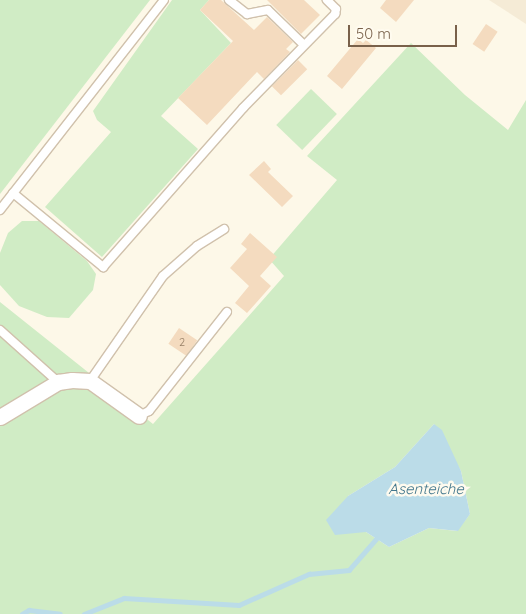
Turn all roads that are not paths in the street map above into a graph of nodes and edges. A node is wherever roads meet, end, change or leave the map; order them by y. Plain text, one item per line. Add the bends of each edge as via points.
1 (164, 0) edge
2 (229, 0) edge
3 (327, 0) edge
4 (304, 44) junction
5 (13, 193) junction
6 (0, 210) edge
7 (224, 229) dead end
8 (227, 312) dead end
9 (0, 330) edge
10 (90, 381) junction
11 (58, 382) junction
12 (138, 416) joint
13 (0, 417) edge

1 - 5 lane
2 - 4 lane via 247,14 268,10
3 - 4 lane via 336,9 335,14
4 - 5 lane via 103,268
5 - 6 lane
7 - 10 lane via 197,246 163,276
8 - 12 lane via 149,411
9 - 11 lane
10 - 11 street
10 - 12 street
11 - 13 street

